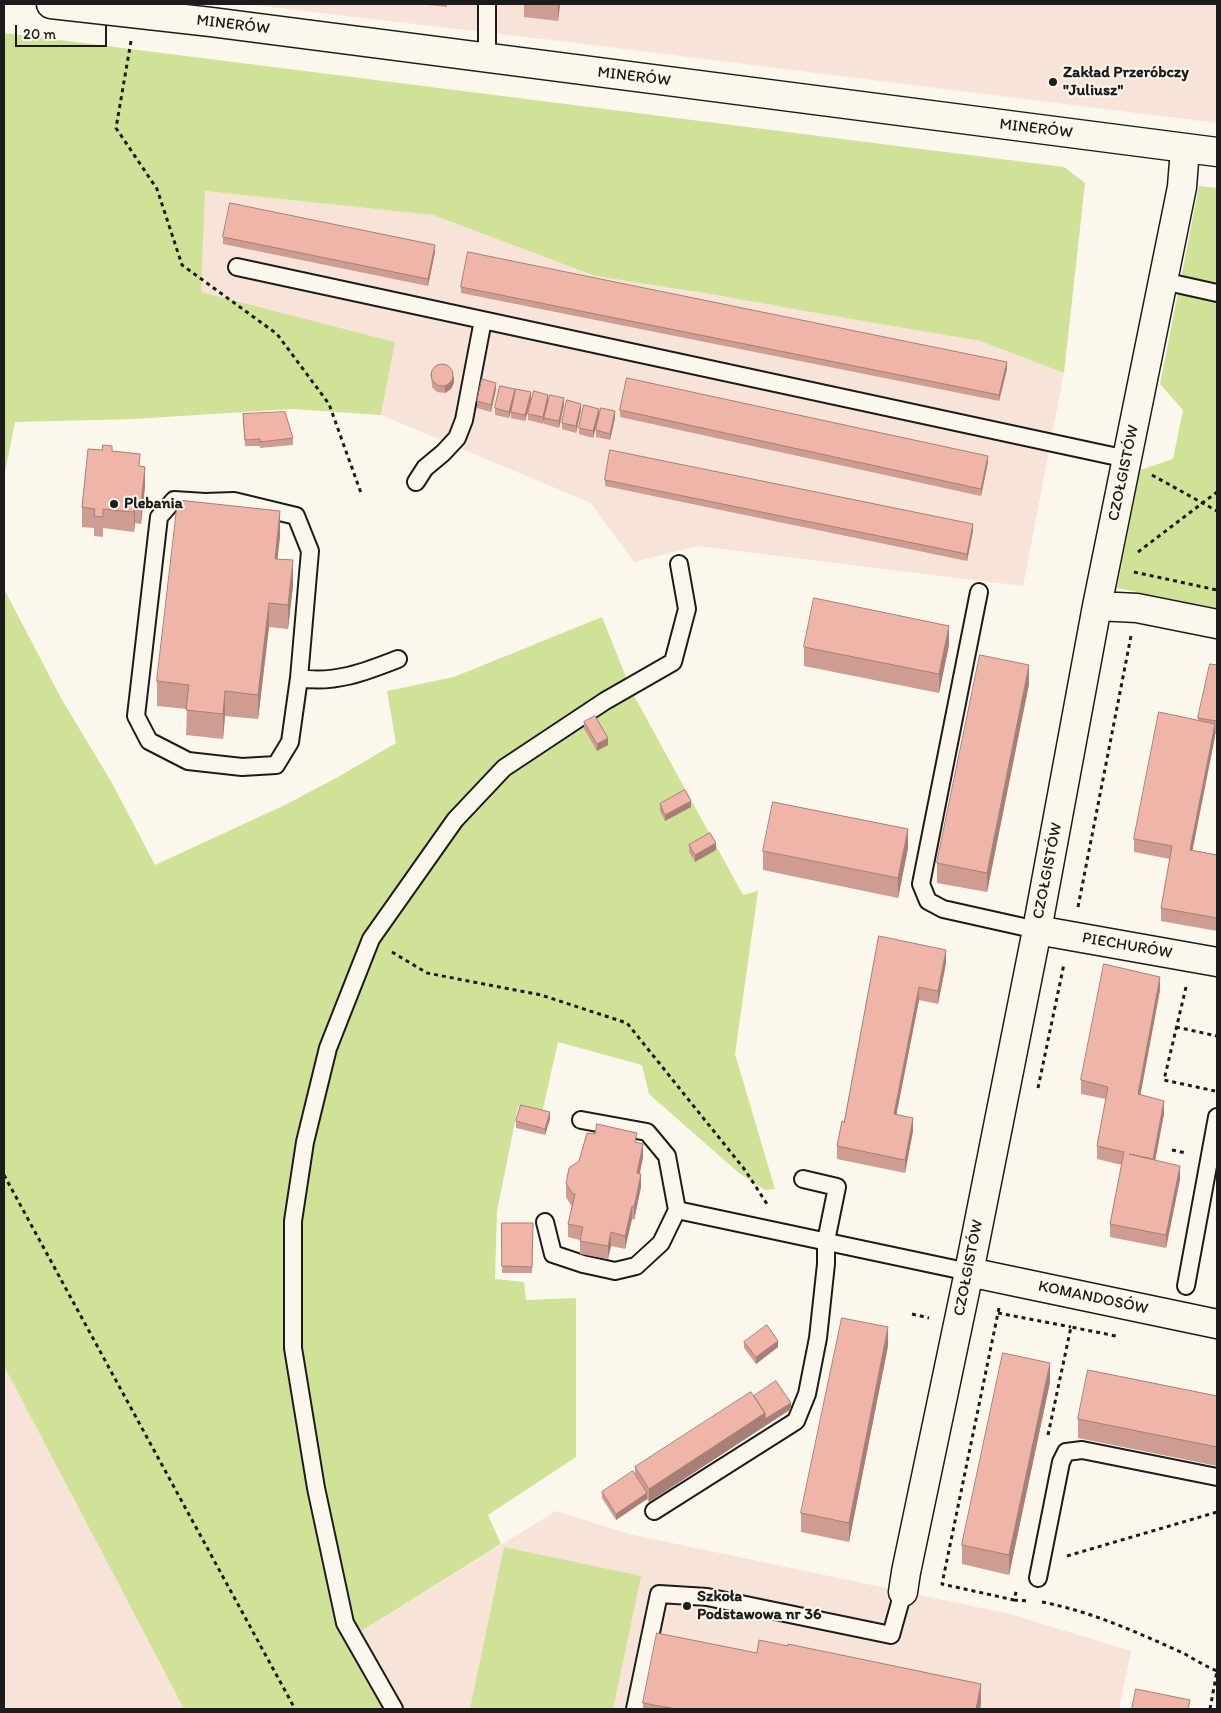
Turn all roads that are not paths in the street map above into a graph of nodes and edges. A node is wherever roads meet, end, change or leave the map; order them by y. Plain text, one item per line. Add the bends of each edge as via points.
1 (51, 4) edge
2 (486, 4) edge
3 (487, 58) junction
4 (1185, 148) junction
5 (1217, 152) edge
6 (237, 267) dead end
7 (1163, 281) junction
8 (1217, 293) edge
9 (483, 320) junction
10 (1127, 463) junction
11 (416, 482) dead end
12 (679, 564) dead end
13 (979, 592) dead end
14 (1097, 606) junction
15 (1217, 624) edge
16 (398, 660) dead end
17 (299, 678) junction
18 (1037, 930) junction
19 (1217, 962) edge
20 (1217, 1117) edge
21 (581, 1120) dead end
22 (803, 1179) dead end
23 (677, 1210) junction
24 (546, 1222) dead end
25 (826, 1241) junction
26 (969, 1272) junction
27 (1186, 1286) dead end
28 (1217, 1324) edge
29 (1217, 1477) edge
30 (654, 1510) dead end
31 (1038, 1578) road end
32 (903, 1592) joint
33 (394, 1709) edge
34 (635, 1709) edge

1 - 3 street, MINERÓW
2 - 3 lane
3 - 4 street, MINERÓW
4 - 5 street, MINERÓW
4 - 7 street, CZOŁGISTÓW via 1182,187
6 - 9 lane
7 - 8 lane
7 - 10 street, CZOŁGISTÓW
9 - 10 lane
9 - 11 lane via 458,438 424,468
10 - 14 street, CZOŁGISTÓW
12 - 33 lane via 687,609 673,662 605,701 504,768 455,820 371,939 328,1048 306,1142 293,1221 292,1348 316,1488 345,1623
13 - 18 lane via 921,884 928,901 943,909
14 - 15 street via 1137,608
14 - 18 street, CZOŁGISTÓW
16 - 17 lane via 361,674 315,681
17 - 17 lane via 290,742 276,765 242,767 188,761 149,741 136,716 159,517 174,500 234,501 296,516 310,551
18 - 19 street, PIECHURÓW
18 - 26 street, CZOŁGISTÓW
20 - 27 lane
21 - 23 lane via 647,1132 667,1156
22 - 25 lane via 837,1187
23 - 24 lane via 661,1243 636,1266 615,1271 553,1254
23 - 25 lane
25 - 26 lane
25 - 30 lane via 818,1338 807,1394 796,1420
26 - 28 street, KOMANDOSÓW
26 - 32 street, CZOŁGISTÓW
29 - 31 lane via 1082,1450 1066,1452 1061,1462
32 - 34 lane via 891,1635 707,1598 659,1594

